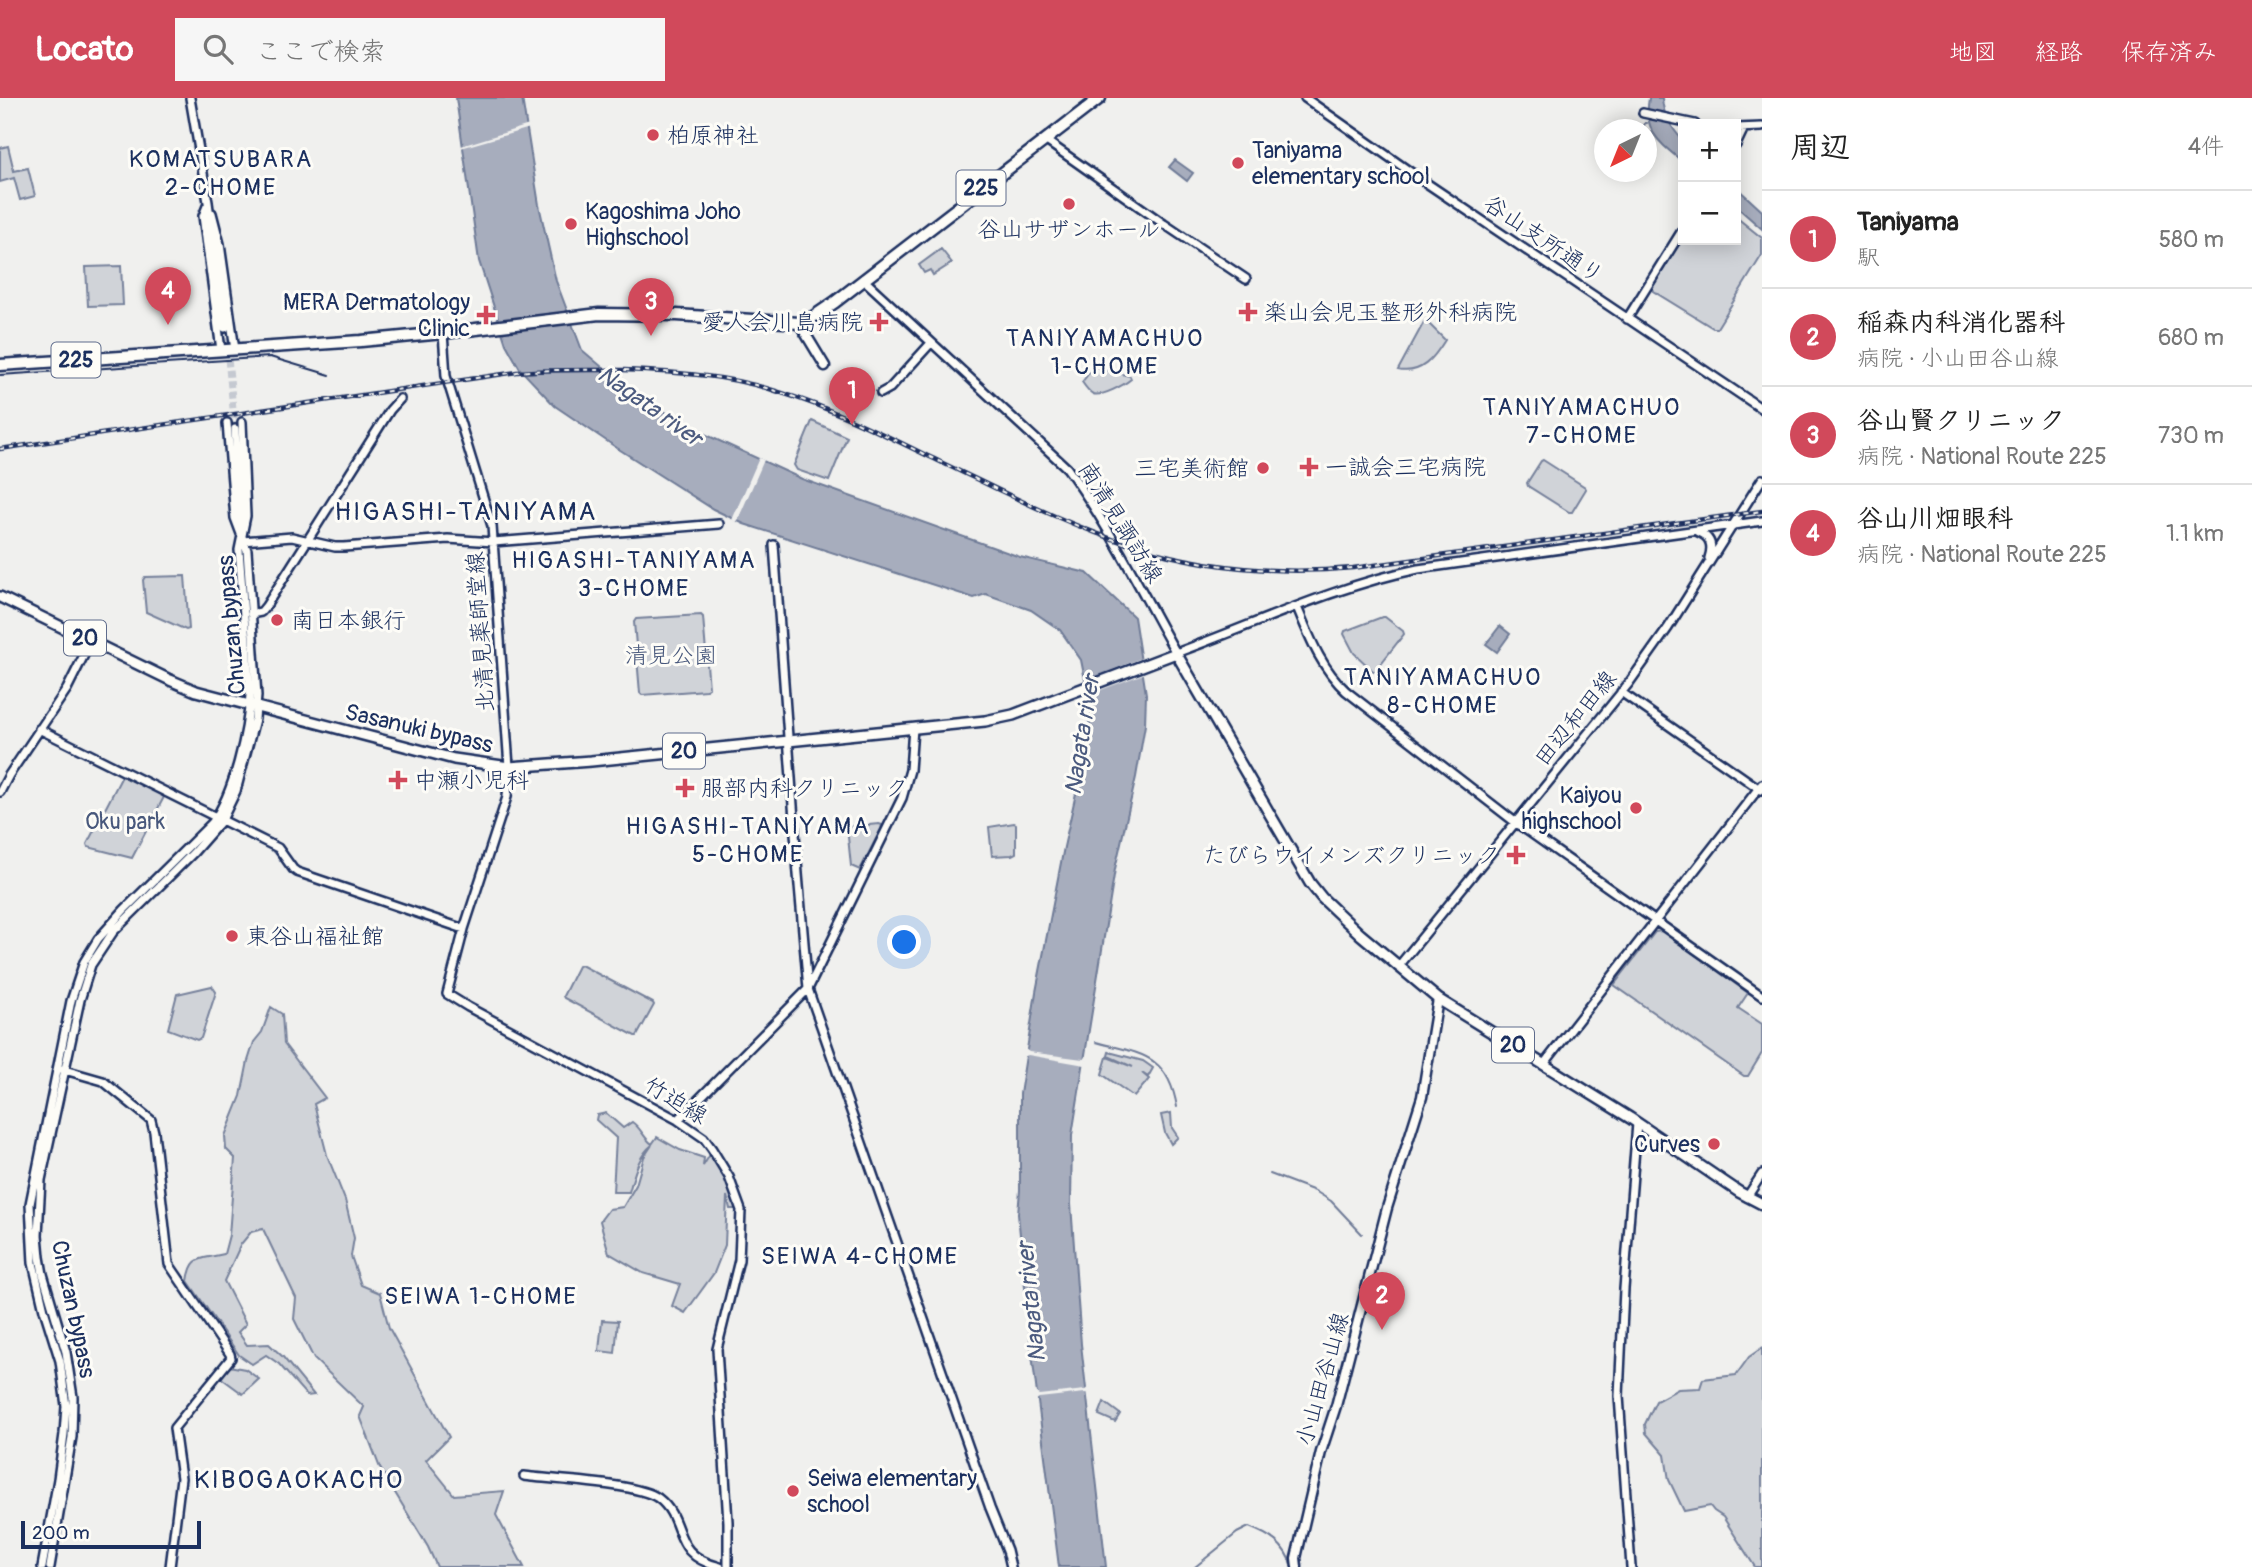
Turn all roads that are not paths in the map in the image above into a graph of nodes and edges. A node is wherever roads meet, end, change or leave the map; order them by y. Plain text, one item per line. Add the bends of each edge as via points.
1 (190, 98) edge
2 (1100, 98) edge
3 (1305, 98) edge
4 (1643, 113) dead end
5 (1678, 120) edge
6 (1762, 127) edge
7 (1741, 128) edge
8 (1045, 139) junction
9 (208, 202) junction
10 (1678, 237) edge
11 (863, 279) junction
12 (1247, 279) dead end
13 (1627, 319) junction
14 (799, 323) junction
15 (225, 328) tunnel mouth
16 (443, 333) junction
17 (931, 343) junction
18 (235, 349) junction
19 (221, 350) junction
20 (0, 365) edge
21 (825, 366) dead end
22 (881, 393) dead end
23 (400, 399) dead end
24 (1762, 409) edge
25 (242, 422) tunnel mouth
26 (227, 423) tunnel mouth
27 (234, 429) tunnel mouth
28 (1762, 479) edge
29 (1762, 521) edge
30 (719, 524) dead end
31 (1732, 526) junction
32 (1694, 531) junction
33 (242, 541) junction
34 (306, 541) junction
35 (494, 542) junction
36 (774, 545) dead end
37 (1707, 565) junction
38 (0, 597) edge
39 (1297, 607) junction
40 (251, 614) junction
41 (92, 641) junction
42 (1176, 653) junction
43 (1621, 692) junction
44 (253, 706) junction
45 (913, 728) junction
46 (40, 729) junction
47 (788, 741) junction
48 (509, 767) junction
49 (1761, 788) edge
50 (0, 792) edge
51 (219, 819) junction
52 (1515, 822) junction
53 (1655, 921) junction
54 (464, 929) junction
55 (1398, 967) junction
56 (808, 989) junction
57 (1762, 996) edge
58 (1438, 999) junction
59 (1544, 1064) junction
60 (61, 1069) junction
61 (678, 1120) junction
62 (1637, 1123) junction
63 (1762, 1174) edge
64 (1747, 1196) junction
65 (1762, 1204) edge
66 (524, 1476) dead end
67 (42, 1567) edge
68 (50, 1567) edge
69 (170, 1567) edge
70 (720, 1567) edge
71 (728, 1567) edge
72 (1011, 1567) edge
73 (1297, 1567) edge
74 (1631, 1567) edge

1 - 9 street
2 - 8 highway, 225
3 - 13 street, 谷山支所通り
4 - 5 street
6 - 7 street
8 - 11 highway, 225
8 - 12 street
9 - 15 street
9 - 18 street via 220,244
9 - 19 street via 203,216
10 - 13 street
11 - 14 highway, 225
11 - 17 street, 南清見諏訪線
13 - 24 street, 谷山支所通り
14 - 16 highway, 225 via 618,313
14 - 21 main road
16 - 18 highway, 225
16 - 35 street, 北清見薬師堂線 via 446,376
17 - 22 street
17 - 42 street, 南清見諏訪線 via 1067,468
18 - 19 highway, 225
19 - 20 highway, 225
23 - 34 street
25 - 33 street via 246,516
26 - 33 street via 235,518
27 - 33 street
28 - 31 street, 田辺和田線
29 - 31 street
30 - 35 street
31 - 32 street
31 - 37 street, 田辺和田線
32 - 37 street via 1711,543
32 - 39 street via 1418,569 1366,581
33 - 34 street via 292,537
33 - 40 street, Chuzan bypass via 247,550
33 - 44 street, Chuzan bypass via 239,550
34 - 35 street via 335,547 448,539
34 - 40 street via 266,606
35 - 48 street, 北清見薬師堂線
36 - 47 street
37 - 43 street, 田辺和田線
38 - 41 main road, Sasanuki bypass / 20
39 - 42 street
39 - 52 street via 1317,653 1341,687
40 - 44 street, Chuzan bypass
41 - 44 main road, Sasanuki bypass / 20 via 183,686
41 - 46 street
42 - 45 main road, Sasanuki bypass / 20 via 1009,717
42 - 55 main road, 20 via 1310,883
43 - 49 street
43 - 52 street, 田辺和田線
44 - 48 main road, Sasanuki bypass / 20 via 454,759
44 - 51 street, Chuzan bypass
45 - 47 main road, Sasanuki bypass / 20
45 - 56 street via 902,798
46 - 50 street
46 - 51 street
47 - 48 main road, Sasanuki bypass / 20
47 - 56 street
48 - 54 street, 竹迫線 via 507,797
49 - 53 street
51 - 54 street via 278,848 297,872
51 - 60 street, Chuzan bypass via 193,853 130,914 96,955
52 - 53 street
52 - 55 street, 田辺和田線
53 - 57 street
53 - 59 street
54 - 61 street, 竹迫線 via 447,994 451,998
55 - 58 main road, 20
56 - 61 street
56 - 72 street
58 - 59 main road, 20
58 - 73 main road, 小山田谷山線 via 1422,1097 1321,1452
59 - 62 main road, 20
60 - 67 street, Chuzan bypass via 30,1204 33,1263 60,1361 66,1406
60 - 68 street, Chuzan bypass via 38,1204 43,1274 66,1352 73,1397 72,1437
60 - 69 street via 103,1081 150,1120 169,1264 232,1358 174,1428 181,1478
61 - 71 street, 竹迫線 via 710,1145 741,1210 739,1260 717,1349
62 - 64 main road, 20
62 - 74 street via 1619,1396
63 - 64 street
64 - 65 main road, 20
66 - 70 street via 650,1493 668,1507 685,1546 697,1558

